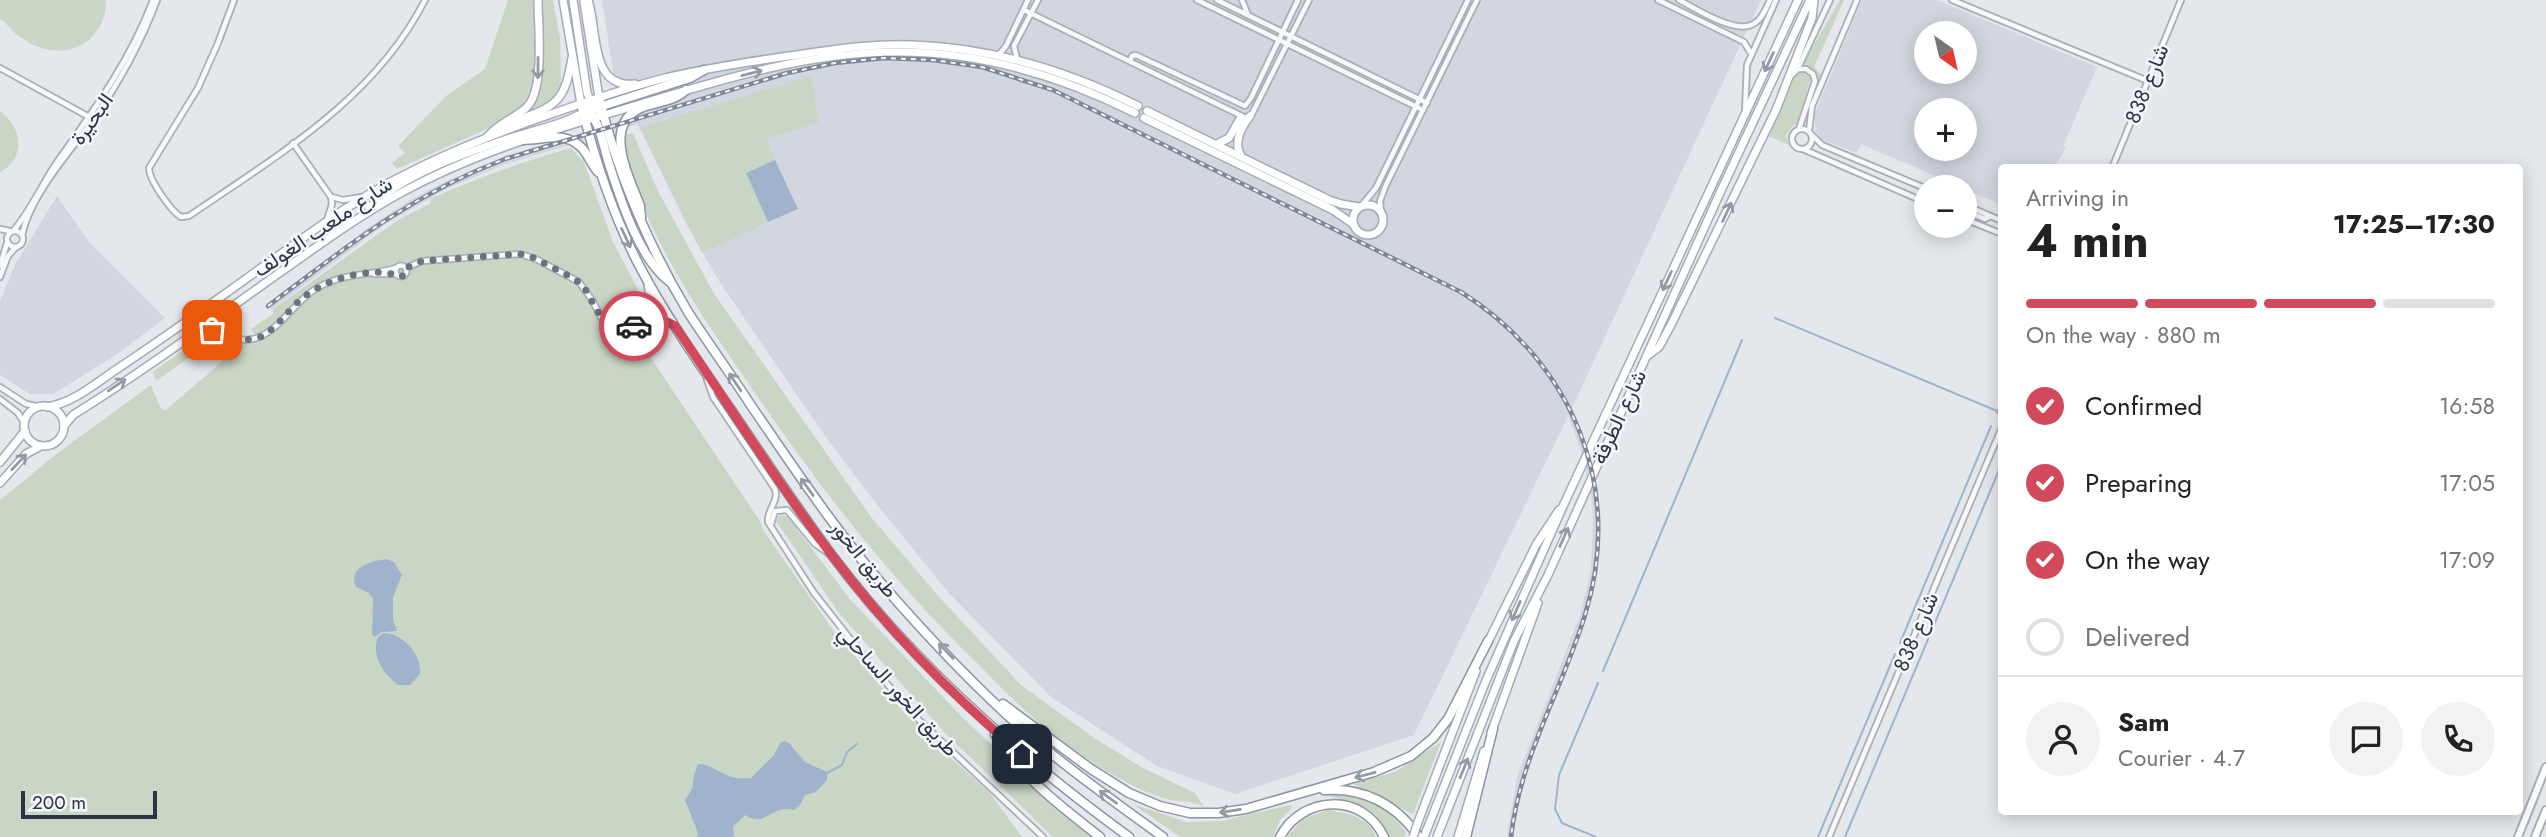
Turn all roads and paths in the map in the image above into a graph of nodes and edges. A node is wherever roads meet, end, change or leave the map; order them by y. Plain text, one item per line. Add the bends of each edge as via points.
1 (155, 0) edge
2 (234, 0) edge
3 (425, 0) edge
4 (538, 0) edge
5 (563, 0) edge
6 (573, 0) edge
7 (586, 0) edge
8 (1028, 0) edge
9 (1038, 0) edge
10 (1197, 0) edge
11 (1217, 0) edge
12 (1242, 0) edge
13 (1298, 0) edge
14 (1309, 0) edge
15 (1468, 0) edge
16 (1477, 0) edge
17 (1658, 0) edge
18 (1770, 0) edge
19 (1776, 0) edge
20 (1798, 0) edge
21 (1812, 0) edge
22 (1830, 0) edge
23 (1857, 0) edge
24 (1952, 0) edge
25 (2180, 0) edge
26 (1682, 1) edge
27 (1666, 2) edge
28 (1024, 10) junction
29 (1681, 11) junction
30 (1032, 14) junction
31 (1710, 15) junction
32 (1249, 16) junction
33 (1705, 23) junction
34 (1729, 24) junction
35 (1282, 32) junction
36 (1726, 33) junction
37 (1291, 36) junction
38 (1278, 40) junction
39 (1287, 44) junction
40 (1751, 55) junction
41 (998, 56) junction
42 (572, 58) junction
43 (1018, 61) junction
44 (1130, 61) junction
45 (0, 68) edge
46 (1265, 68) junction
47 (1798, 69) junction
48 (704, 70) junction
49 (1274, 71) junction
50 (1789, 78) junction
51 (663, 79) junction
52 (2148, 81) junction
53 (686, 90) junction
54 (1420, 99) junction
55 (1427, 103) junction
56 (581, 104) junction
57 (1416, 107) junction
58 (593, 110) junction
59 (1423, 110) junction
60 (1745, 114) junction
61 (1246, 116) junction
62 (92, 118) junction
63 (1799, 129) junction
64 (503, 132) junction
65 (1810, 133) junction
66 (485, 138) junction
67 (523, 140) junction
68 (293, 143) junction
69 (1217, 144) junction
70 (1803, 149) junction
71 (1242, 156) junction
72 (2114, 164) edge
73 (601, 174) junction
74 (1382, 176) junction
75 (1388, 179) junction
76 (1914, 184) edge
77 (331, 197) junction
78 (363, 197) junction
79 (1914, 197) edge
80 (1361, 206) junction
81 (1977, 210) edge
82 (1381, 213) junction
83 (364, 214) junction
84 (1977, 216) edge
85 (1990, 216) junction
86 (1998, 219) edge
87 (327, 220) junction
88 (639, 220) junction
89 (1353, 224) junction
90 (1977, 224) edge
91 (0, 231) edge
92 (13, 231) junction
93 (1998, 232) edge
94 (22, 235) junction
95 (7, 241) junction
96 (16, 247) junction
97 (0, 266) edge
98 (406, 268) junction
99 (396, 271) junction
100 (0, 277) edge
101 (648, 281) junction
102 (673, 284) junction
103 (233, 305) junction
104 (646, 318) junction
105 (675, 326) junction
106 (609, 332) junction
107 (616, 334) junction
108 (230, 335) junction
109 (190, 336) junction
110 (1647, 356) junction
111 (705, 372) junction
112 (0, 387) edge
113 (0, 399) edge
114 (45, 407) junction
115 (64, 426) junction
116 (24, 427) junction
117 (1998, 436) edge
118 (41, 446) junction
119 (0, 462) edge
120 (0, 482) edge
121 (1564, 504) junction
122 (771, 528) junction
123 (831, 555) junction
124 (1548, 575) junction
125 (1488, 641) junction
126 (993, 700) junction
127 (990, 726) junction
128 (1493, 729) junction
129 (2546, 767) edge
130 (1296, 795) junction
131 (2546, 810) edge
132 (1438, 834) edge
133 (1043, 837) edge
134 (1100, 837) edge
135 (1129, 837) edge
136 (1163, 837) edge
137 (1280, 837) edge
138 (1384, 837) edge
139 (1413, 837) edge
140 (1422, 837) edge
141 (1458, 837) edge
142 (1466, 837) edge
143 (1829, 837) edge
144 (2518, 837) edge
145 (2535, 837) edge

1 - 62 street, البحيرة via 130,56
2 - 68 street via 202,79 150,165 149,175 176,214 185,217
3 - 68 street via 400,43 372,77
4 -> 66 main road via 536,93 523,111
5 - 42 main road
6 - 58 main road
7 - 51 main road via 600,64 607,76 627,85
7 - 58 main road
8 - 28 street
9 - 30 street
10 - 38 street
11 - 32 street
12 - 32 street
13 - 35 street
14 - 37 street
15 - 54 street
16 - 55 street
17 - 27 street
18 - 34 street via 1755,23 1742,28
19 - 40 street, شارع الطرفة
20 -> 60 main road, شارع الطرفة
21 - 50 main road via 1812,18
21 - 110 main road, شارع الطرفة
22 - 47 street
23 - 65 street via 1812,106
24 - 52 street
25 - 52 street, شارع 838
26 - 29 street
26 - 31 street
27 - 29 street
28 - 30 street
28 - 41 street
29 - 33 street
30 - 43 street via 1014,46
30 - 44 street
31 - 33 street
31 - 34 street
32 - 35 street
33 - 36 street
34 - 36 street
35 - 37 street
35 - 38 street
36 - 40 street via 1744,42
37 - 39 street
37 - 54 street
38 - 39 street
38 - 46 street
39 - 49 street
39 - 57 street
40 - 60 street, شارع الطرفة
41 - 43 main road, شارع ملعب الغولف
41 - 48 main road, شارع ملعب الغولف via 884,45
42 - 56 main road
42 - 64 main road via 558,99
53 -> 43 main road, شارع ملعب الغولف via 767,69 866,54 914,52 1023,70 1136,110 1090,84
44 - 46 street via 1136,55 1242,106 1250,101
44 - 61 street
45 - 62 street
46 - 49 street
47 - 50 street
47 - 63 street via 1808,70 1815,81
48 - 51 main road, شارع ملعب الغولف
48 - 58 highway
49 - 61 street
110 -> 50 main road via 1659,347 1672,323
51 - 58 main road, شارع ملعب الغولف
52 - 72 street, شارع 838
53 - 58 main road, شارع ملعب الغولف
53 - 88 highway via 636,110 622,128 619,147 640,206
54 - 55 street
54 - 57 street
55 - 59 street
56 - 58 highway, طريق الخور
56 - 64 main road, شارع ملعب الغولف
57 - 59 street
57 - 74 street
58 - 67 main road, شارع ملعب الغولف
58 - 73 highway, طريق الخور
58 - 83 main road via 435,168 391,190
58 - 88 highway, طريق الخور
58 - 102 highway via 637,234 658,271
59 - 75 street
60 -> 121 main road, شارع الطرفة
61 - 69 main road via 1229,138
61 - 71 main road via 1238,140
62 - 92 street, البحيرة
62 - 94 street, البحيرة via 29,215
63 - 65 street
63 - 70 street via 1792,141
64 - 66 main road, شارع ملعب الغولف
65 - 70 street via 1811,143
65 - 76 street via 1822,145
66 - 78 main road, شارع ملعب الغولف
67 - 73 highway via 568,139 583,149
67 - 83 main road, شارع ملعب الغولف via 436,175
68 - 77 street
69 - 71 main road
69 - 89 main road via 1145,114
70 - 79 street
71 - 80 main road via 1335,202
73 -> 101 highway, طريق الخور
74 - 75 street
74 - 80 street
75 - 82 street
77 - 78 street
77 - 87 street
78 - 87 main road, شارع ملعب الغولف
80 - 82 main road via 1373,205
80 - 89 main road via 1353,214
81 - 85 street
82 - 89 main road via 1382,224 1373,234 1360,233
83 - 103 main road, شارع ملعب الغولف
84 - 85 street
85 - 86 street
87 - 114 main road, شارع ملعب الغولف via 165,337 68,401
88 - 102 highway, طريق الخور
90 - 93 street
91 - 92 street
91 - 95 street
92 - 94 street
92 - 95 street
94 - 96 street via 22,243
95 - 96 street
95 - 97 street
96 - 100 street
98 - 99 street via 401,265
98 - 99 street via 404,276
98 - 106 street via 422,261 530,256 583,285
99 - 108 street via 345,276 299,301 259,337 242,340
101 - 104 street via 651,307
101 - 105 highway, طريق الخور
126 -> 102 highway, طريق الخور via 894,599 848,541 795,471
103 - 108 street via 227,320
103 - 109 main road, شارع ملعب الغولف
104 - 105 street
104 - 107 street
105 - 111 highway, طريق الخور
106 - 107 street
106 - 107 street via 606,339 610,343 616,341
108 - 109 street via 207,330
115 -> 109 main road, شارع ملعب الغولف via 73,415
124 -> 110 main road, شارع الطرفة
111 - 122 street via 713,397 775,489 767,517
111 - 123 highway, طريق الخور
112 - 114 street via 26,404
113 - 116 street via 18,413
114 - 115 main road via 59,413
114 - 116 main road via 30,412
115 - 118 main road via 57,441
116 - 118 main road via 30,441
116 - 119 main road
117 - 143 street, شارع 838
120 -> 118 main road via 26,454
121 - 125 main road via 1536,545
121 -> 140 main road, شارع الطرفة
122 - 123 street via 774,513 787,510 815,544
122 - 133 street, طريق الخور الساحلي via 822,604 880,677
123 - 127 highway, طريق الخور via 899,634
124 - 128 main road
132 -> 124 main road, شارع الطرفة via 1514,641
125 -> 130 highway via 1448,719 1422,747 1388,768
125 - 139 main road, bridge
130 -> 126 highway via 1218,813 1160,806 1106,779
136 -> 126 highway, طريق الخور via 1092,786
127 - 134 highway via 1004,750
127 - 135 highway, طريق الخور
128 - 141 main road
128 - 142 highway
129 - 144 main road
130 - 140 highway via 1339,789 1369,795 1380,799
131 - 145 main road
137 - 138 highway via 1306,809 1333,803 1360,810

